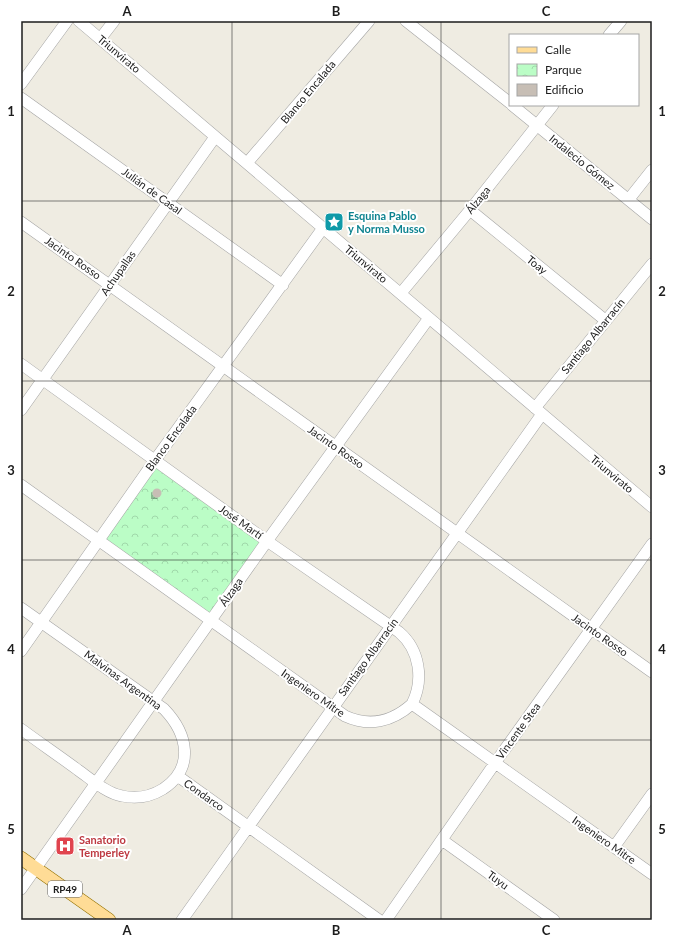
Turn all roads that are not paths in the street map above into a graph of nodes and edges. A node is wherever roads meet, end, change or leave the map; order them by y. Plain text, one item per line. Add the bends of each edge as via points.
1 (67, 21) edge
2 (79, 21) edge
3 (114, 21) edge
4 (369, 21) edge
5 (406, 21) edge
6 (621, 21) edge
7 (610, 34) edge
8 (100, 39) junction
9 (21, 84) edge
10 (21, 98) edge
11 (509, 102) edge
12 (513, 106) edge
13 (552, 106) edge
14 (537, 125) junction
15 (215, 137) junction
16 (248, 163) junction
17 (652, 170) edge
18 (629, 199) junction
19 (168, 203) junction
20 (470, 210) junction
21 (652, 219) edge
22 (21, 222) edge
23 (323, 228) junction
24 (652, 264) edge
25 (110, 285) junction
26 (283, 285) junction
27 (401, 293) junction
28 (429, 318) junction
29 (605, 320) junction
30 (21, 364) edge
31 (223, 366) junction
32 (43, 379) junction
33 (21, 410) edge
34 (538, 411) junction
35 (336, 447) junction
36 (155, 460) junction
37 (21, 485) edge
38 (652, 507) edge
39 (457, 532) junction
40 (98, 541) junction
41 (268, 541) junction
42 (652, 544) edge
43 (21, 608) edge
44 (210, 621) junction
45 (41, 622) junction
46 (391, 626) junction
47 (591, 629) junction
48 (21, 651) edge
49 (652, 672) edge
50 (153, 701) junction
51 (412, 704) junction
52 (331, 707) junction
53 (21, 729) edge
54 (495, 763) junction
55 (178, 777) junction
56 (96, 783) junction
57 (652, 794) edge
58 (248, 826) junction
59 (442, 840) junction
60 (614, 847) junction
61 (21, 858) edge
62 (36, 868) junction
63 (652, 874) edge
64 (21, 889) edge
65 (109, 920) edge
66 (182, 920) edge
67 (379, 920) edge
68 (386, 920) edge
69 (554, 920) edge

1 - 9 street
2 - 8 street, Triunvirato
3 - 8 street
4 - 16 street, Blanco Encalada
5 - 11 street, Indalecio Gómez
6 - 7 street
8 - 15 street, Triunvirato
10 - 19 street, Julián de Casal
12 - 14 street, Indalecio Gómez
13 - 14 street, Álzaga
14 - 18 street, Indalecio Gómez
14 - 20 street, Álzaga
15 - 16 street, Triunvirato
15 - 19 street, Achupallas
16 - 23 street, Triunvirato
17 - 18 street
18 - 21 street, Indalecio Gómez
19 - 25 street, Achupallas
19 - 26 street, Julián de Casal
20 - 27 street, Álzaga
20 - 29 street, Toay
22 - 25 street, Jacinto Rosso
23 - 26 street, Blanco Encalada
23 - 27 street, Triunvirato
24 - 29 street, Santiago Albarracín
25 - 31 street, Jacinto Rosso
25 - 32 street, Achupallas
26 - 31 street, Blanco Encalada
27 - 28 street, Triunvirato
28 - 34 street, Triunvirato
28 - 35 street, Álzaga
29 - 34 street, Santiago Albarracín
30 - 32 street, José Martí
31 - 35 street, Jacinto Rosso
31 - 36 street, Blanco Encalada
32 - 33 street, Achupallas
32 - 36 street, José Martí
34 - 38 street, Triunvirato
34 - 39 street, Santiago Albarracín
35 - 39 street, Jacinto Rosso
35 - 41 street, Álzaga
36 - 40 street, Blanco Encalada
36 - 41 street, José Martí
37 - 40 street, Ingeniero Mitre
39 - 46 street, Santiago Albarracín
39 - 47 street, Jacinto Rosso
40 - 44 street, Ingeniero Mitre
40 - 45 street, Blanco Encalada
41 - 44 street, Álzaga
41 - 46 street, José Martí
42 - 47 street, Vincente Stea
43 - 45 street, Malvinas Argentina
44 - 50 street, Álzaga
44 - 52 street, Ingeniero Mitre
45 - 48 street, Blanco Encalada
45 - 50 street, Malvinas Argentina
46 - 51 street, José Martí via 405,638 418,666 418,690
46 - 52 street, Santiago Albarracín
47 - 49 street, Jacinto Rosso
47 - 54 street, Vincente Stea
50 - 55 street, Malvinas Argentina via 173,718 183,739 184,760
50 - 56 street, Álzaga
51 - 52 street, Ingeniero Mitre via 389,719 371,723 354,720
51 - 54 street, Ingeniero Mitre
52 - 58 street, Santiago Albarracín
53 - 56 street, Condarco
54 - 59 street, Vincente Stea
54 - 60 street, Ingeniero Mitre
55 - 56 street, Condarco via 160,791 140,798 113,793
55 - 58 street, Condarco
56 - 62 street, Álzaga
57 - 60 street
58 - 66 street, Santiago Albarracín
58 - 67 street, Condarco
59 - 68 street, Vincente Stea
59 - 69 street, Tuyu
60 - 63 street, Ingeniero Mitre
61 - 62 main road, RP49
62 - 64 street, Álzaga
62 - 65 main road, RP49

